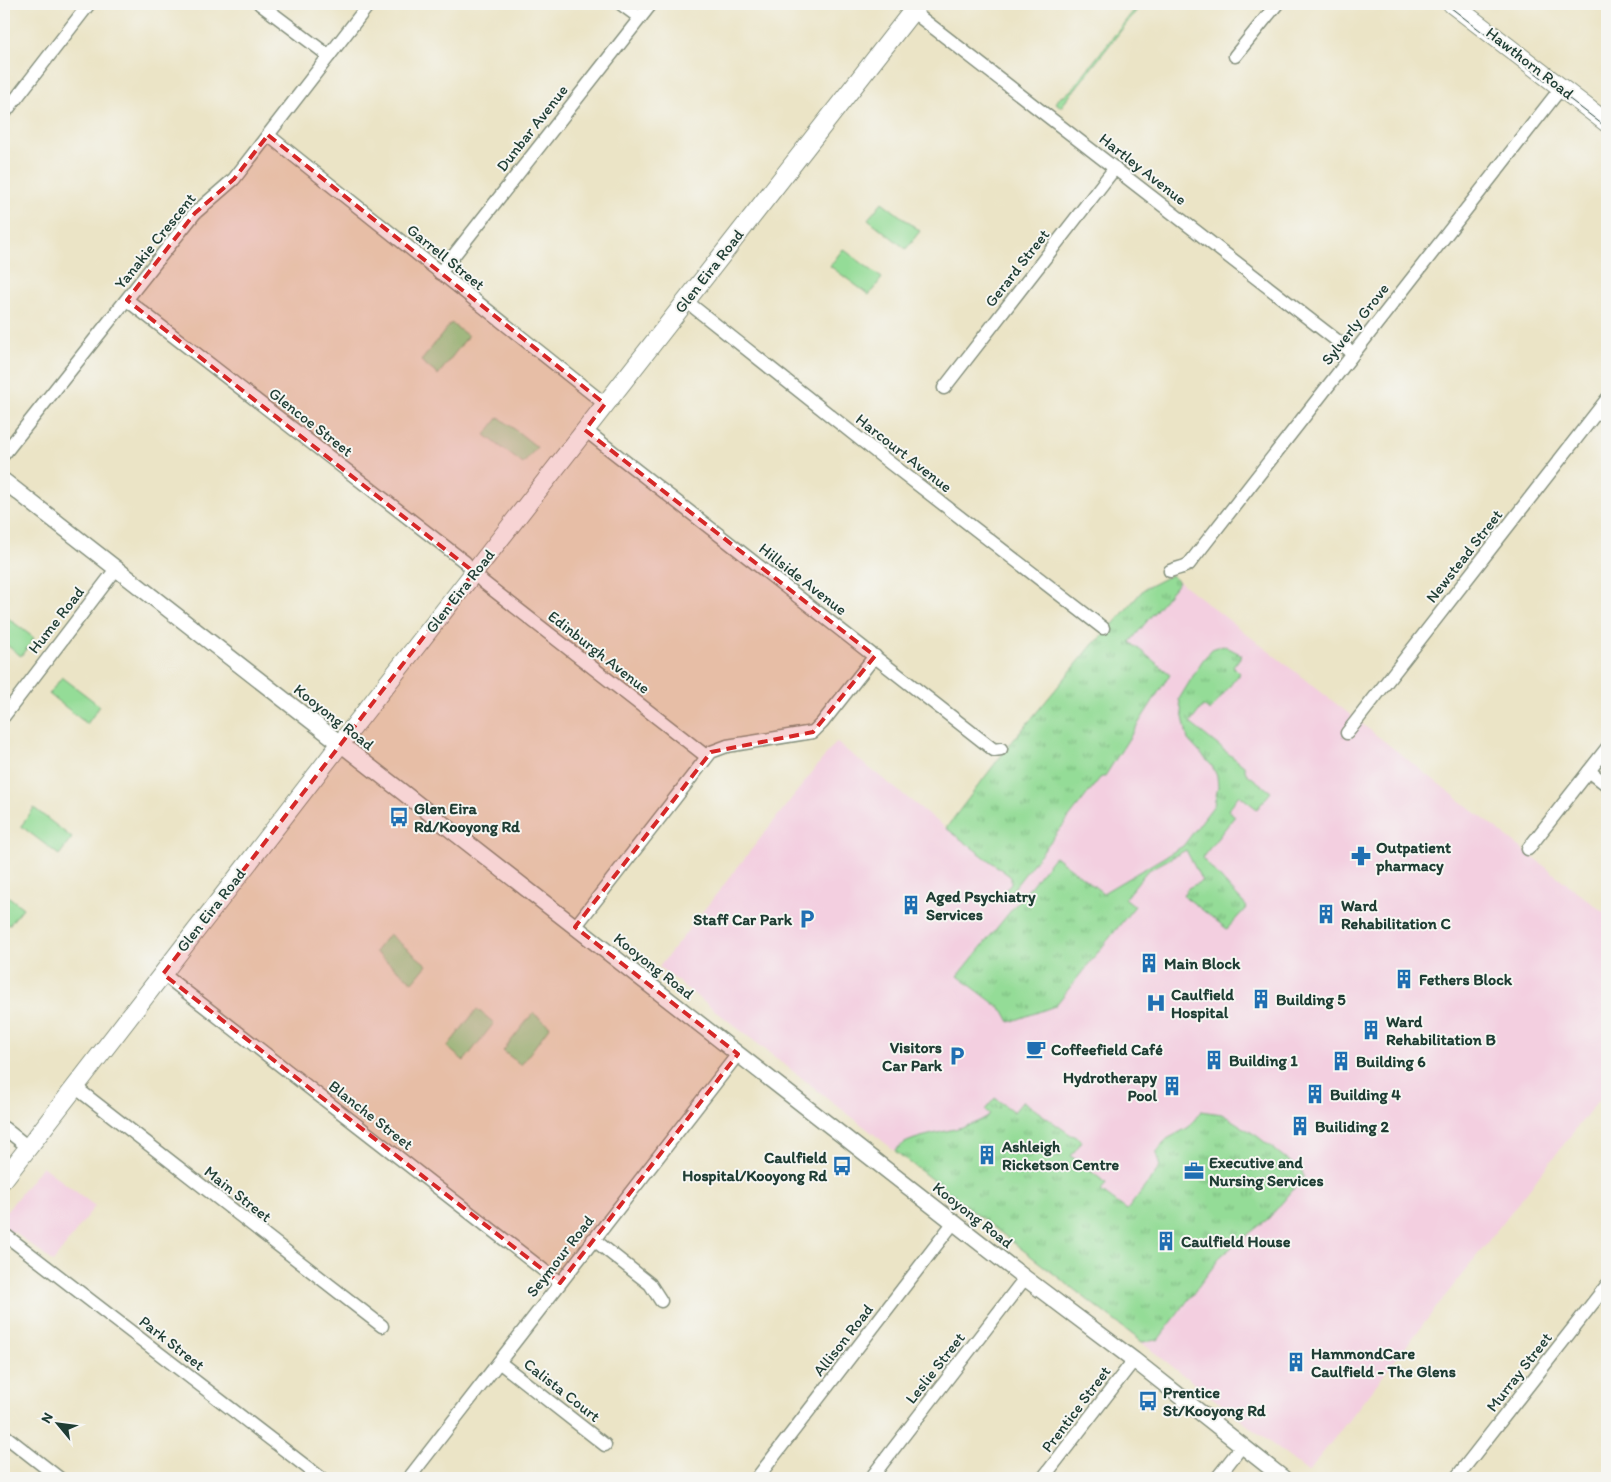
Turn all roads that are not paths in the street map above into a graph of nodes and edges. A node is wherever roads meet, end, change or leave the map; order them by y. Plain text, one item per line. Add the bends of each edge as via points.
1 (89, 4) edge
2 (260, 4) edge
3 (369, 4) edge
4 (621, 4) edge
5 (651, 4) edge
6 (1277, 4) edge
7 (1452, 4) edge
8 (915, 7) edge
9 (640, 18) junction
10 (329, 56) junction
11 (1235, 56) dead end
12 (1561, 88) junction
13 (4, 114) edge
14 (1607, 123) edge
15 (268, 135) junction
16 (1116, 168) junction
17 (440, 272) junction
18 (127, 300) junction
19 (686, 301) junction
20 (1353, 354) junction
21 (944, 388) dead end
22 (1607, 399) edge
23 (605, 404) junction
24 (586, 430) junction
25 (4, 454) edge
26 (4, 481) edge
27 (116, 569) junction
28 (1170, 571) dead end
29 (474, 572) junction
30 (1103, 628) dead end
31 (875, 656) junction
32 (4, 716) edge
33 (1347, 733) dead end
34 (340, 744) junction
35 (1607, 748) edge
36 (1001, 749) dead end
37 (706, 756) junction
38 (1589, 771) junction
39 (1607, 785) edge
40 (1528, 849) dead end
41 (575, 927) junction
42 (162, 974) junction
43 (738, 1054) junction
44 (75, 1087) junction
45 (4, 1128) edge
46 (28, 1147) junction
47 (4, 1179) edge
48 (954, 1222) junction
49 (4, 1234) edge
50 (593, 1239) junction
51 (1025, 1278) junction
52 (560, 1283) junction
53 (1607, 1285) edge
54 (661, 1301) dead end
55 (382, 1326) dead end
56 (1134, 1360) junction
57 (499, 1362) junction
58 (4, 1435) edge
59 (605, 1444) dead end
60 (1242, 1446) junction
61 (59, 1478) edge
62 (321, 1478) edge
63 (409, 1478) edge
64 (757, 1478) edge
65 (871, 1478) edge
66 (1043, 1478) edge
67 (1217, 1478) edge
68 (1283, 1478) edge
69 (1456, 1478) edge

1 - 13 street
2 - 10 street
3 - 10 street, Yanakie Crescent
4 - 9 street
5 - 9 street, Dunbar Avenue
6 - 11 street
7 - 12 main road, Hawthorn Road
8 - 16 street, Hartley Avenue
8 - 19 main road, Glen Eira Road
9 - 17 street, Dunbar Avenue
10 - 15 street, Yanakie Crescent
12 - 14 main road, Hawthorn Road
12 - 20 street, Sylverly Grove
15 - 17 street, Garrell Street
15 - 18 street, Yanakie Crescent via 234,179 195,213
16 - 20 street, Hartley Avenue
16 - 21 street, Gerard Street
17 - 23 street, Garrell Street
18 - 25 street, Yanakie Crescent
18 - 29 street, Glencoe Street
19 - 23 main road, Glen Eira Road
19 - 30 street, Harcourt Avenue
20 - 28 street, Sylverly Grove via 1189,564
22 - 33 street, Newstead Street
23 - 24 main road, Glen Eira Road
24 - 29 main road, Glen Eira Road
24 - 31 street, Hillside Avenue
26 - 27 street, Kooyong Road
27 - 32 street, Hume Road
27 - 34 street, Kooyong Road
29 - 34 main road, Glen Eira Road
29 - 37 street, Edinburgh Avenue via 487,586
31 - 36 street, Hillside Avenue via 994,750
31 - 37 street via 813,732 727,746
34 - 41 street, Kooyong Road
34 - 42 main road, Glen Eira Road
35 - 38 street
37 - 41 street
38 - 39 street
38 - 40 street
41 - 43 street, Kooyong Road
42 - 44 main road, Glen Eira Road
42 - 52 street, Blanche Street
43 - 48 street, Kooyong Road
43 - 50 street, Seymour Road
44 - 46 main road, Glen Eira Road
44 - 55 street, Main Street
45 - 46 street
46 - 47 main road, Glen Eira Road
48 - 51 street, Kooyong Road
48 - 64 street, Allison Road
49 - 62 street, Park Street
50 - 52 street, Seymour Road
50 - 54 street via 650,1284
51 - 56 street, Kooyong Road
51 - 65 street, Leslie Street
52 - 57 street, Seymour Road
53 - 69 street, Murray Street
56 - 60 street, Kooyong Road
56 - 66 street, Prentice Street
57 - 59 street, Calista Court
57 - 63 street, Seymour Road
58 - 61 street
60 - 67 street
60 - 68 street, Kooyong Road

